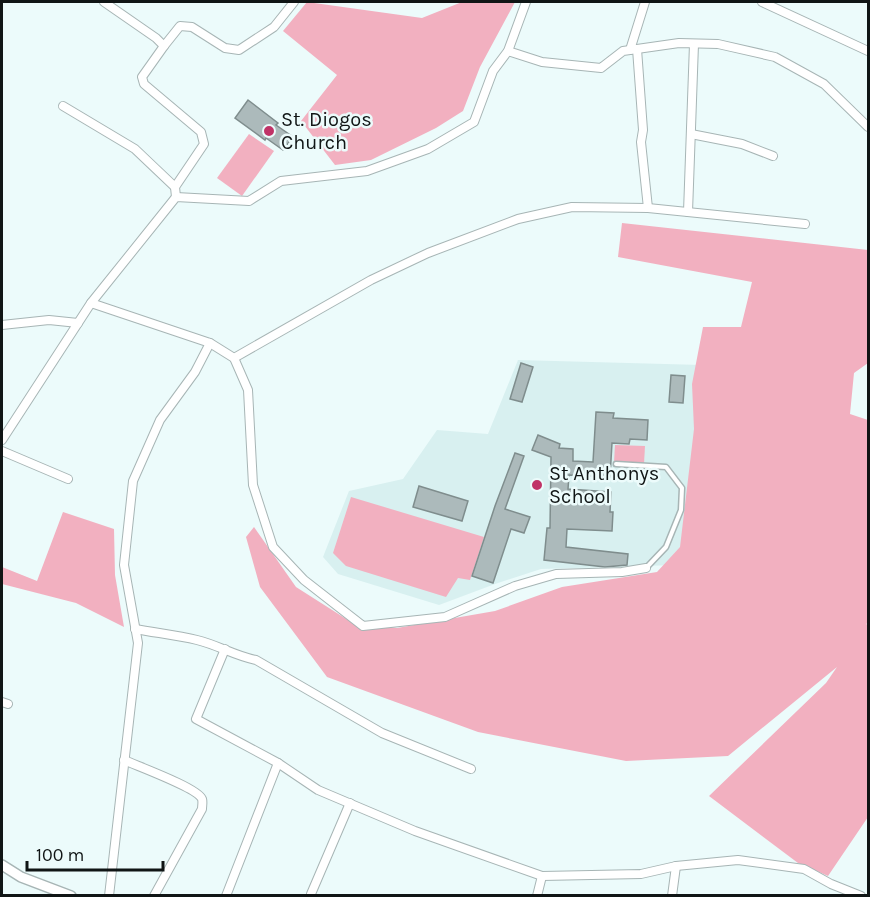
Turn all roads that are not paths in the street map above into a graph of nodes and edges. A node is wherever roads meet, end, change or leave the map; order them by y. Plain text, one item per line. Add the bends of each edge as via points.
1 (104, 2) edge
2 (294, 2) edge
3 (526, 2) edge
4 (645, 2) edge
5 (762, 2) edge
6 (694, 44) junction
7 (164, 46) junction
8 (634, 49) junction
9 (508, 51) junction
10 (868, 51) edge
11 (63, 106) dead end
12 (868, 127) edge
13 (691, 134) junction
14 (773, 156) dead end
15 (175, 187) junction
16 (176, 197) junction
17 (648, 208) junction
18 (688, 212) junction
19 (805, 224) dead end
20 (91, 303) junction
21 (78, 322) junction
22 (2, 325) edge
23 (210, 343) junction
24 (234, 358) junction
25 (3, 436) edge
26 (2, 451) edge
27 (616, 464) dead end
28 (68, 479) dead end
29 (646, 568) joint
30 (135, 629) junction
31 (225, 649) junction
32 (124, 760) junction
33 (278, 763) junction
34 (471, 769) dead end
35 (350, 803) junction
36 (2, 865) edge
37 (676, 866) junction
38 (542, 876) junction
39 (311, 894) edge
40 (71, 896) edge
41 (108, 896) edge
42 (154, 896) edge
43 (226, 896) edge
44 (537, 896) edge
45 (672, 896) edge
46 (861, 896) edge

1 - 7 street
2 - 7 street via 274,27 239,50 225,48 192,27 180,26
3 - 9 street
4 - 8 street
5 - 10 street
6 - 8 street
6 - 12 street via 718,44 775,57 825,84
6 - 13 street
7 - 15 street via 142,77 144,84 201,132 204,144
8 - 9 street via 623,51 601,68 542,62
8 - 17 street
9 - 16 street via 493,71 474,122 428,148 367,171 281,181 249,201
11 - 15 street via 135,149
13 - 14 street via 742,144
13 - 18 street
15 - 16 street
16 - 20 street
17 - 18 street
17 - 24 street via 572,207 518,219 371,280
18 - 19 street
20 - 21 street
20 - 23 street
21 - 22 street via 49,320
21 - 25 street
23 - 24 street
23 - 30 street via 195,372 160,420 133,481 124,566
24 - 29 street via 248,390 253,485 273,548 304,580 363,626 445,617 515,586 556,574
26 - 28 street
27 - 29 lane via 666,467 682,488 681,510 666,547
30 - 31 street
30 - 32 street via 138,644
31 - 33 street via 196,720
31 - 34 street via 256,660 382,733
32 - 41 street
32 - 42 street via 184,786 203,801
33 - 35 street via 318,790
33 - 43 street
35 - 38 street via 415,831
35 - 39 street
36 - 40 street via 21,877
37 - 38 street via 641,873
37 - 45 street
37 - 46 street via 738,860 804,869
38 - 44 street

